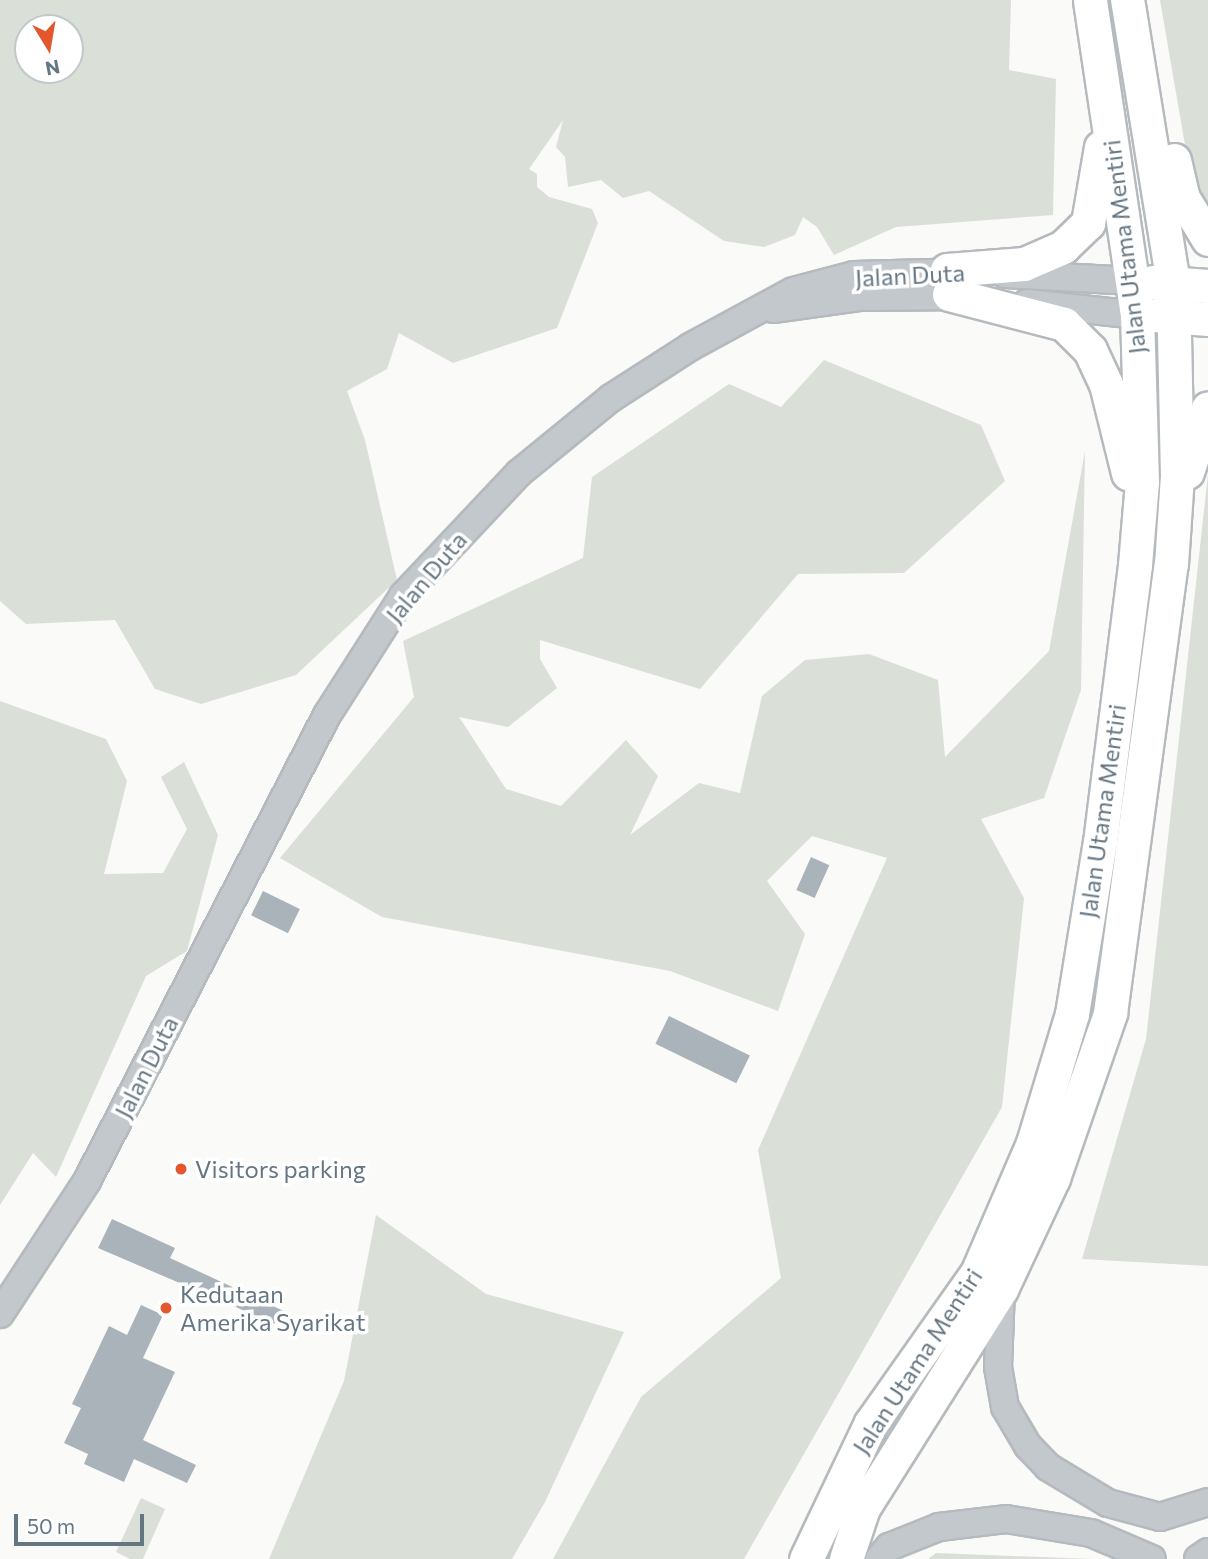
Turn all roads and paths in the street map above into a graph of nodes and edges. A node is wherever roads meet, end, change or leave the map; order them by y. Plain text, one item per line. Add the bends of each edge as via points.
1 (1090, 0) edge
2 (1127, 0) edge
3 (1142, 0) edge
4 (1106, 104) junction
5 (1208, 239) edge
6 (1133, 281) junction
7 (948, 282) junction
8 (1174, 283) junction
9 (1208, 286) edge
10 (1137, 314) junction
11 (1175, 316) junction
12 (1208, 319) edge
13 (1208, 408) edge
14 (1174, 513) junction
15 (1139, 516) junction
16 (1000, 1289) junction
17 (0, 1314) edge
18 (1208, 1502) edge
19 (1208, 1552) edge
20 (806, 1559) edge
21 (846, 1559) edge
22 (879, 1559) edge
23 (1152, 1559) edge
24 (1198, 1559) edge

1 - 4 main road, Jalan Utama Mentiri
2 - 8 main road, Jalan Utama Mentiri
3 - 5 main road via 1183,198
4 - 6 main road, Jalan Utama Mentiri
4 - 7 main road via 1088,223 1063,247 1024,264
6 - 7 street, Jalan Duta
6 - 8 main road
6 - 10 main road, Jalan Utama Mentiri
7 - 10 street
7 - 15 main road via 1064,324 1090,350 1105,384
7 - 17 street, Jalan Duta via 765,310 690,347 611,398 519,473 403,596 327,715 87,1181
8 - 9 main road
8 - 11 main road, Jalan Utama Mentiri
10 - 11 main road
10 - 15 main road, Jalan Utama Mentiri
11 - 12 main road
11 - 14 main road, Jalan Utama Mentiri
13 - 14 main road
14 - 16 main road, Jalan Utama Mentiri via 1136,839 1110,1013 1053,1178
15 - 20 main road, Jalan Utama Mentiri via 1100,842 1072,1014 1033,1143 977,1273 870,1423
16 - 18 street via 998,1367 1005,1407 1028,1446 1048,1467 1108,1503 1160,1517
16 - 21 main road, Jalan Utama Mentiri via 863,1508
19 - 24 street
22 - 23 street via 889,1547 939,1527 1006,1519 1091,1533

